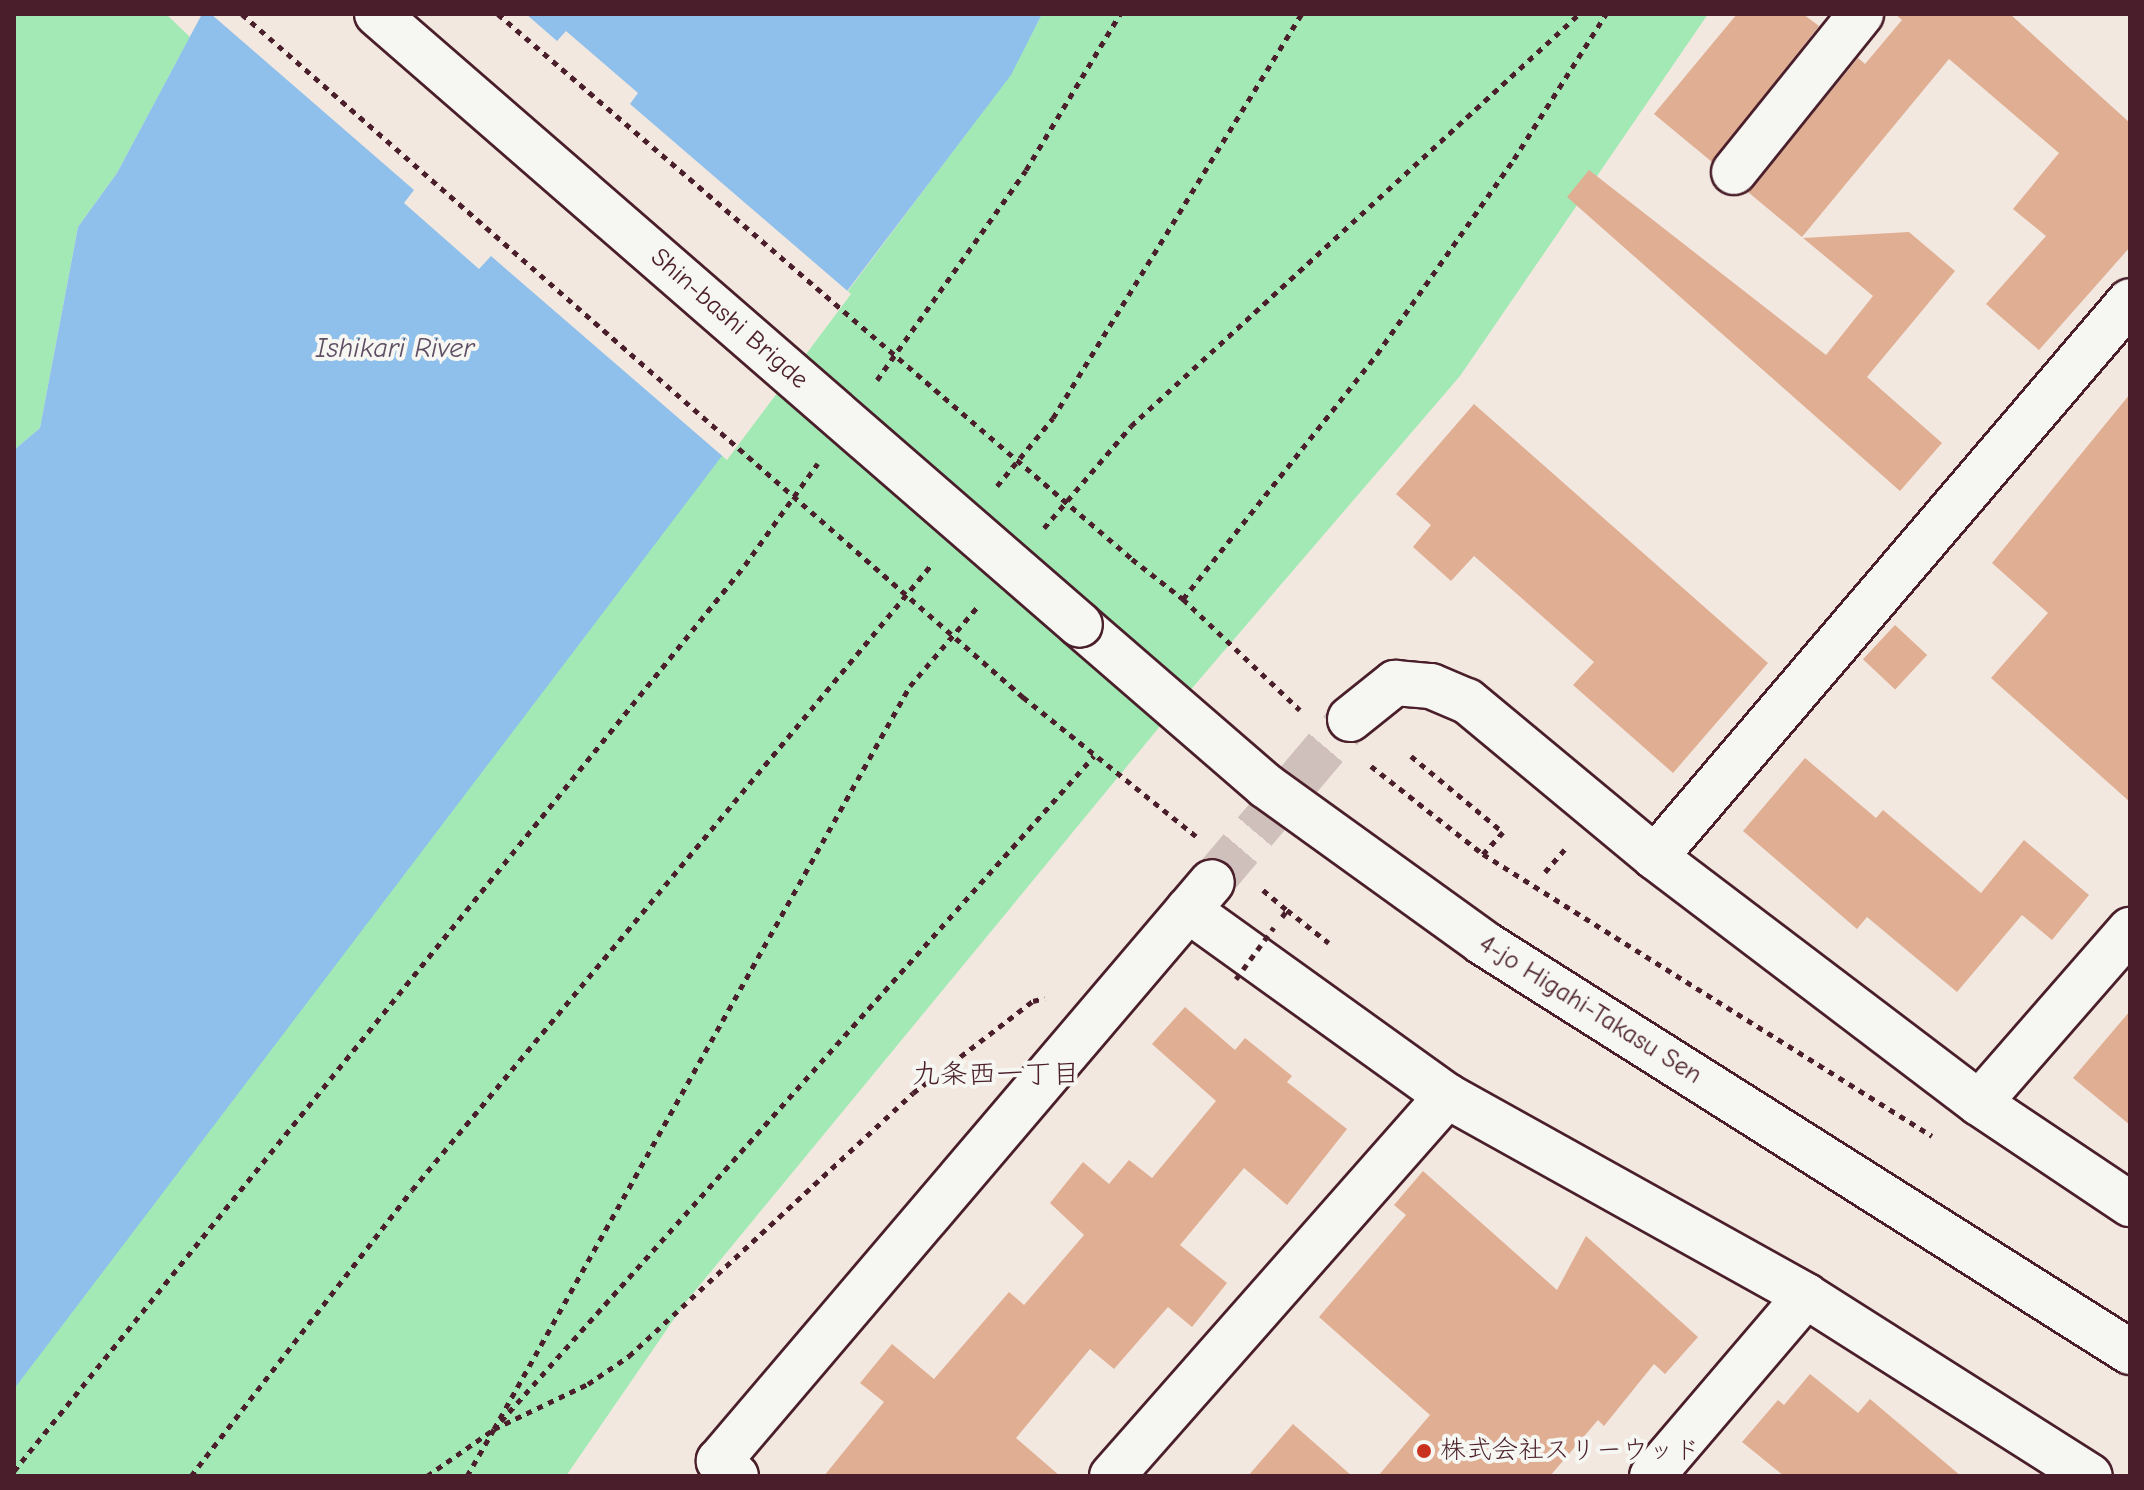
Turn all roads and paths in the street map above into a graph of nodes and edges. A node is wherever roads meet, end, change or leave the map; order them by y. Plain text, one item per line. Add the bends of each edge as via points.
1 (242, 14) edge
2 (377, 14) edge
3 (498, 14) edge
4 (1120, 14) edge
5 (1302, 14) edge
6 (1579, 14) edge
7 (1606, 14) edge
8 (1861, 14) edge
9 (1734, 172) dead end
10 (2130, 301) edge
11 (872, 387) dead end
12 (827, 450) dead end
13 (992, 492) dead end
14 (1041, 532) dead end
15 (941, 553) dead end
16 (1183, 599) junction
17 (981, 603) dead end
18 (1080, 625) joint
19 (1341, 732) junction
20 (1094, 756) junction
21 (1411, 756) dead end
22 (1165, 812) dead end
23 (1483, 854) junction
24 (1655, 857) junction
25 (1274, 927) dead end
26 (2130, 930) edge
27 (1236, 979) dead end
28 (1098, 1013) junction
29 (1447, 1096) junction
30 (1979, 1103) junction
31 (1937, 1139) dead end
32 (2130, 1204) edge
33 (1806, 1296) junction
34 (2130, 1352) edge
35 (494, 1429) junction
36 (14, 1471) edge
37 (191, 1476) edge
38 (427, 1476) edge
39 (467, 1476) edge
40 (736, 1476) edge
41 (1112, 1476) edge
42 (1652, 1476) edge
43 (2090, 1476) edge

1 - 20 path, bridge
2 - 18 street, Shin-bashi Brigde, bridge
3 - 16 path, bridge
4 - 11 path via 1026,170
5 - 13 path via 1053,418
6 - 14 path via 1131,426
7 - 16 path via 1514,159 1377,354
8 - 9 street
10 - 24 street
12 - 36 path via 745,565
15 - 37 path via 412,1190
16 - 19 path
17 - 35 path via 910,686
18 - 34 street, 4-jo Higahi-Takasu Sen via 1266,786 1482,942
19 - 23 path
19 - 24 street via 1395,683 1431,686 1467,701
20 - 22 path
20 - 35 path
21 - 23 path via 1503,832
23 - 31 path
24 - 30 street
25 - 27 path, bridge
26 - 30 street
28 - 29 street via 1200,896
28 - 35 path via 1073,996 1033,1001 913,1093 629,1356 588,1384
28 - 40 street via 719,1461
29 - 33 street
29 - 41 street
30 - 32 street
33 - 42 street
33 - 43 street
35 - 38 path
35 - 39 path

